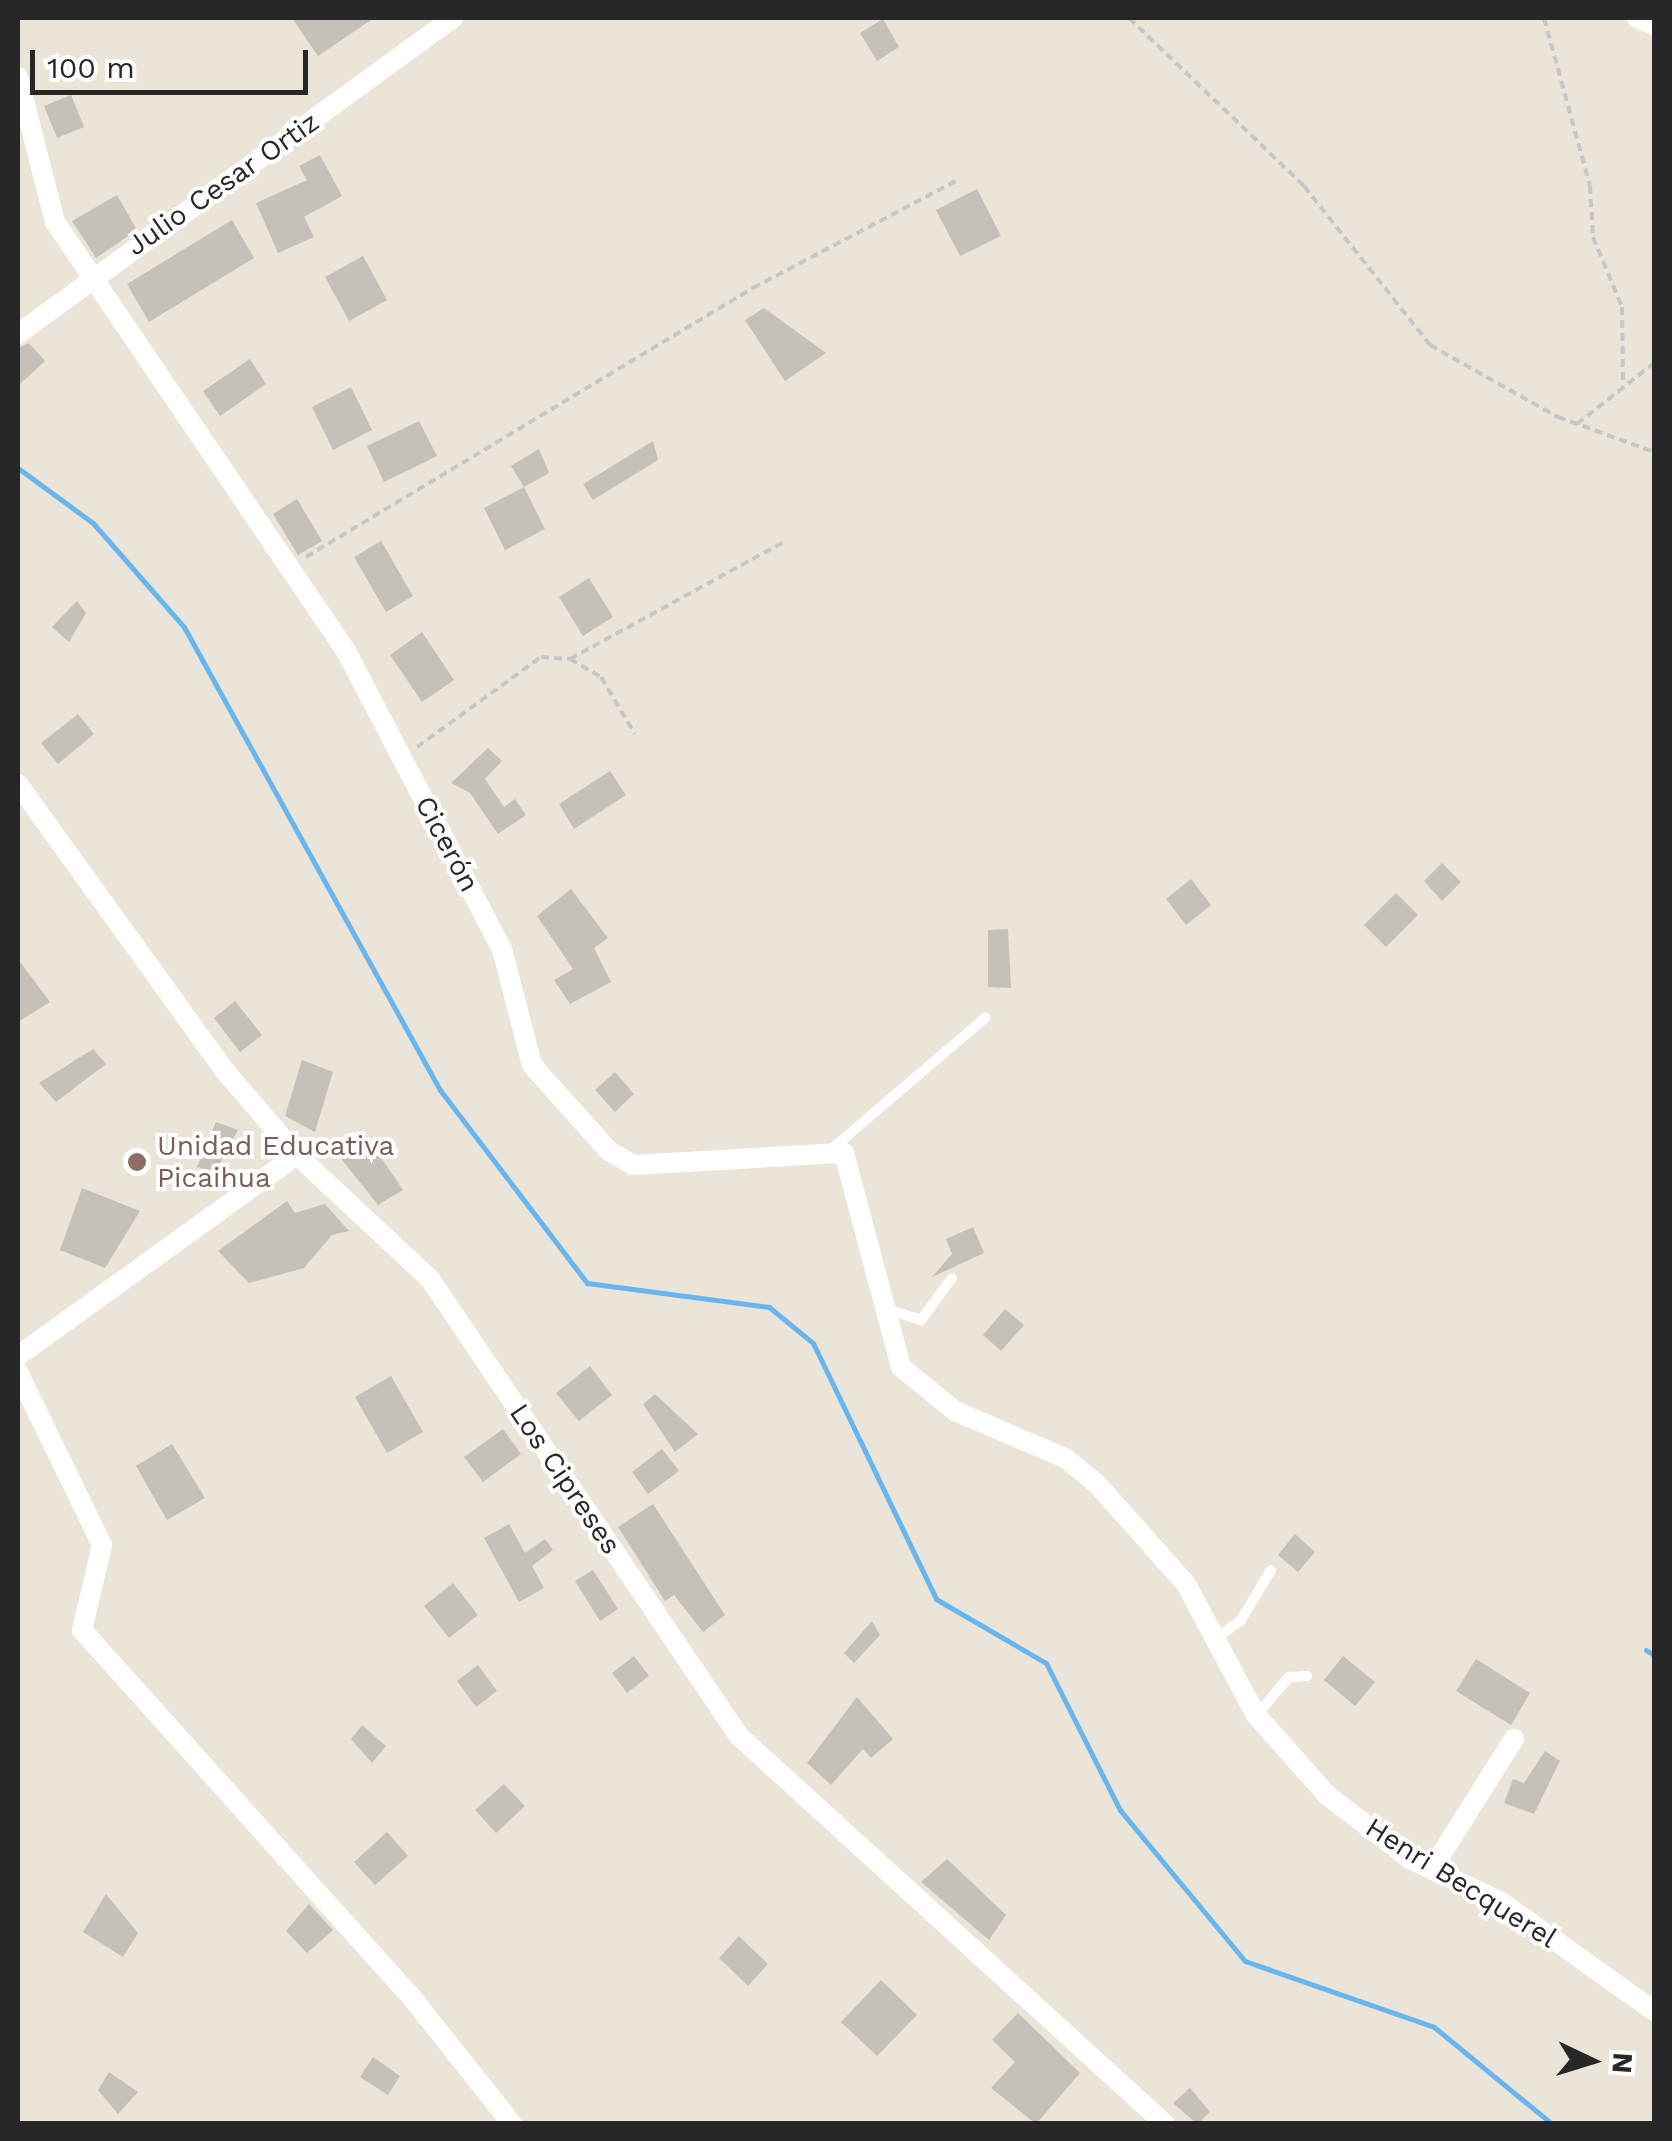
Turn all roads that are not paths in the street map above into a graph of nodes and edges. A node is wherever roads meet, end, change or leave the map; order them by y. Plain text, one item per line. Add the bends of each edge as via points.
1 (454, 18) edge
2 (1638, 18) edge
3 (1654, 25) edge
4 (18, 77) edge
5 (88, 278) junction
6 (18, 334) edge
7 (18, 784) edge
8 (986, 1018) dead end
9 (834, 1147) junction
10 (297, 1155) junction
11 (952, 1278) dead end
12 (886, 1308) junction
13 (18, 1356) edge
14 (18, 1372) edge
15 (1271, 1570) dead end
16 (1218, 1636) junction
17 (1307, 1676) dead end
18 (1256, 1715) junction
19 (1514, 1738) dead end
20 (1432, 1869) junction
21 (1654, 2010) edge
22 (512, 2124) edge
23 (1165, 2124) edge

1 - 5 street, Julio Cesar Ortiz
2 - 3 street
4 - 5 street, Cicerón via 55,222
5 - 6 street, Julio Cesar Ortiz
5 - 9 street, Cicerón via 294,565 502,948 532,1065 609,1152 632,1164 682,1166
7 - 10 street, Los Cipreses via 224,1071
8 - 9 lane
9 - 12 street via 844,1153
10 - 13 street
10 - 23 street, Los Cipreses via 430,1279 767,1768
11 - 12 lane via 921,1320
12 - 16 street, Henri Becquerel via 902,1367 955,1411 1065,1458 1097,1484 1186,1584
14 - 22 street via 102,1545 82,1630 409,1994
15 - 16 lane via 1241,1620
16 - 18 street, Henri Becquerel
17 - 18 lane via 1289,1677
18 - 20 street, Henri Becquerel via 1328,1796
19 - 20 street
20 - 21 street, Henri Becquerel via 1501,1902

